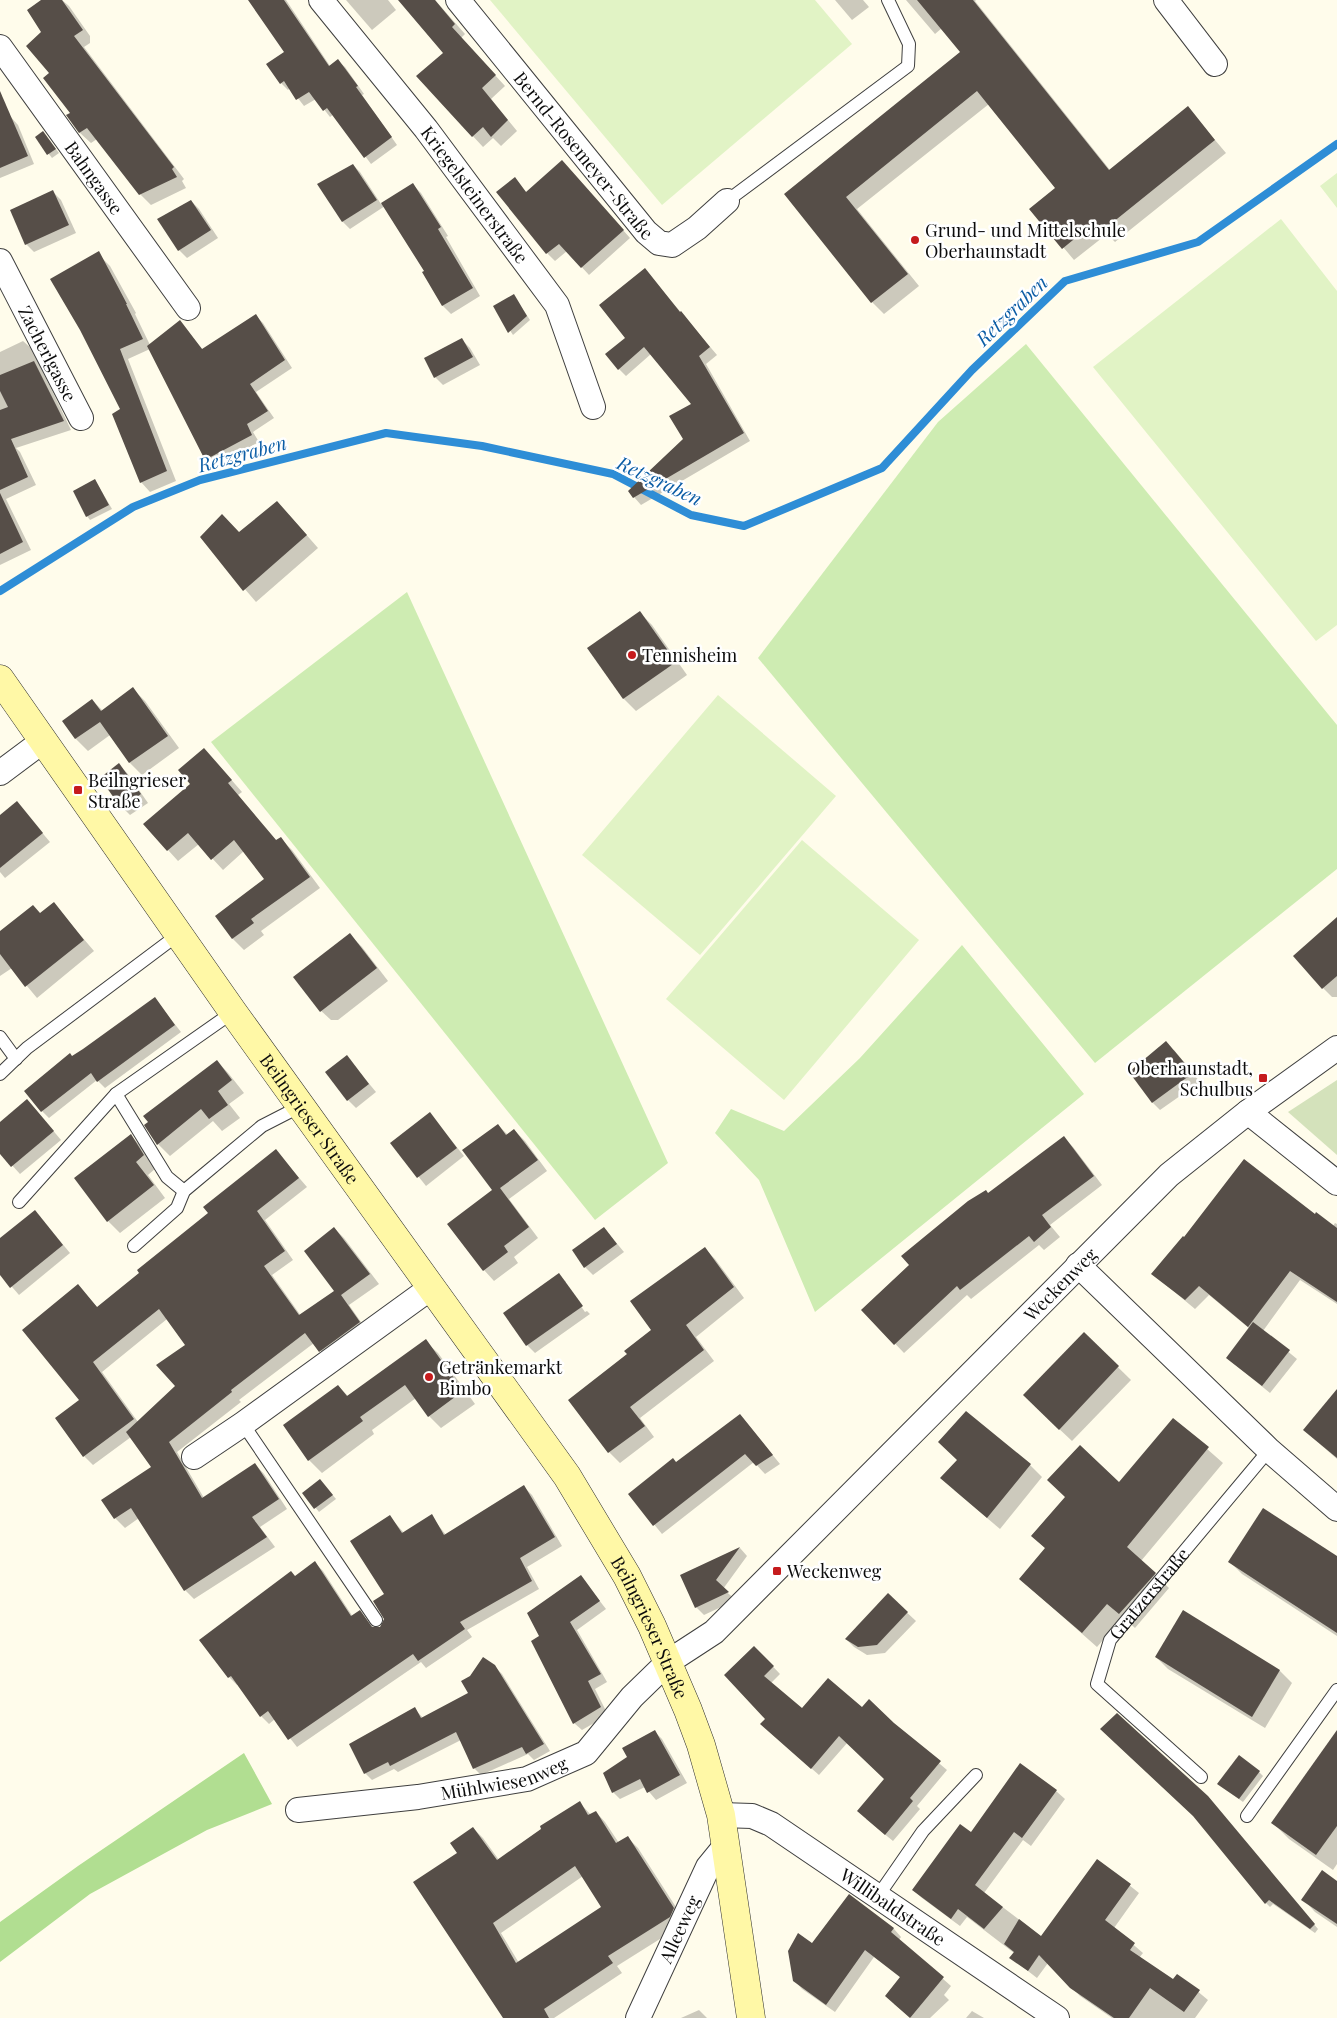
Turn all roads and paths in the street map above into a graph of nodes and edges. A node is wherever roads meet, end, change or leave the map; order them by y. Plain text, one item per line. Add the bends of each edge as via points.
1 (321, 0) edge
2 (458, 0) edge
3 (888, 0) edge
4 (1166, 0) edge
5 (0, 47) edge
6 (1215, 64) dead end
7 (727, 201) joint
8 (0, 261) edge
9 (188, 308) dead end
10 (593, 407) dead end
11 (81, 418) dead end
12 (0, 679) edge
13 (43, 741) junction
14 (0, 774) edge
15 (179, 934) junction
16 (233, 1012) junction
17 (0, 1037) edge
18 (1337, 1048) edge
19 (16, 1059) junction
20 (0, 1074) edge
21 (116, 1094) junction
22 (301, 1106) junction
23 (1248, 1112) junction
24 (1337, 1182) edge
25 (184, 1191) junction
26 (19, 1202) dead end
27 (134, 1246) dead end
28 (1078, 1265) junction
29 (432, 1288) junction
30 (243, 1424) junction
31 (1269, 1450) junction
32 (194, 1457) dead end
33 (1337, 1509) edge
34 (376, 1620) dead end
35 (668, 1662) junction
36 (1337, 1690) edge
37 (976, 1775) dead end
38 (1201, 1777) dead end
39 (298, 1810) dead end
40 (721, 1815) junction
41 (1247, 1816) dead end
42 (726, 1845) junction
43 (878, 1896) junction
44 (638, 2018) edge
45 (751, 2018) edge
46 (1057, 2018) edge

1 - 10 street, Kriegelsteinerstraße via 426,128 557,305
2 - 7 street, Bernd-Rosemeyer-Straße via 646,232 659,243 672,245 698,228
3 - 7 lane via 909,44 908,66
4 - 6 street
5 - 9 street, Bahngasse
8 - 11 street, Zacherlgasse
12 - 13 main road, Beilngrieser Straße
13 - 14 street
13 - 15 main road, Beilngrieser Straße
15 - 16 main road, Beilngrieser Straße
15 - 19 lane
16 - 21 lane
16 - 22 main road, Beilngrieser Straße
17 - 19 lane
18 - 23 street, Weckenweg
19 - 20 lane
21 - 25 lane via 167,1177
21 - 26 lane
22 - 25 lane via 262,1126
22 - 29 main road, Beilngrieser Straße
23 - 24 street
23 - 28 street, Weckenweg via 1179,1166
25 - 27 lane via 177,1208
28 - 31 street
28 - 35 street, Weckenweg via 714,1632
29 - 30 street
29 - 35 main road, Beilngrieser Straße via 567,1476 627,1576
30 - 32 street
30 - 34 lane
31 - 33 street
31 - 38 lane, Gratzerstraße via 1110,1640 1097,1684
35 - 39 street, Mühlwiesenweg via 632,1697 586,1753 527,1779 418,1797
35 - 40 main road, Beilngrieser Straße via 700,1744
36 - 41 lane
37 - 43 lane via 923,1832
40 - 42 main road, Beilngrieser Straße
40 - 43 street, Willibaldstraße via 752,1816 770,1824
42 - 44 street, Alleeweg via 708,1867
42 - 45 main road, Beilngrieser Straße
43 - 46 street, Willibaldstraße

